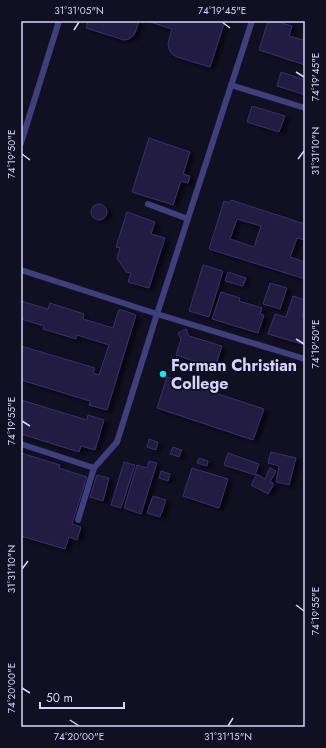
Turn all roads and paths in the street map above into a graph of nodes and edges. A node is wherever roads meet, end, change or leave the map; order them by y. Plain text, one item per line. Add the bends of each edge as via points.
1 (59, 21) edge
2 (252, 21) edge
3 (231, 85) junction
4 (305, 108) edge
5 (21, 143) edge
6 (148, 204) dead end
7 (188, 219) junction
8 (21, 270) edge
9 (157, 314) junction
10 (305, 359) edge
11 (21, 444) edge
12 (94, 468) junction
13 (78, 520) dead end

1 - 5 lane
2 - 3 lane
3 - 4 lane
3 - 7 lane
6 - 7 lane
7 - 9 lane
8 - 9 lane
9 - 10 lane
9 - 12 lane via 117,442
11 - 12 lane
12 - 13 lane

